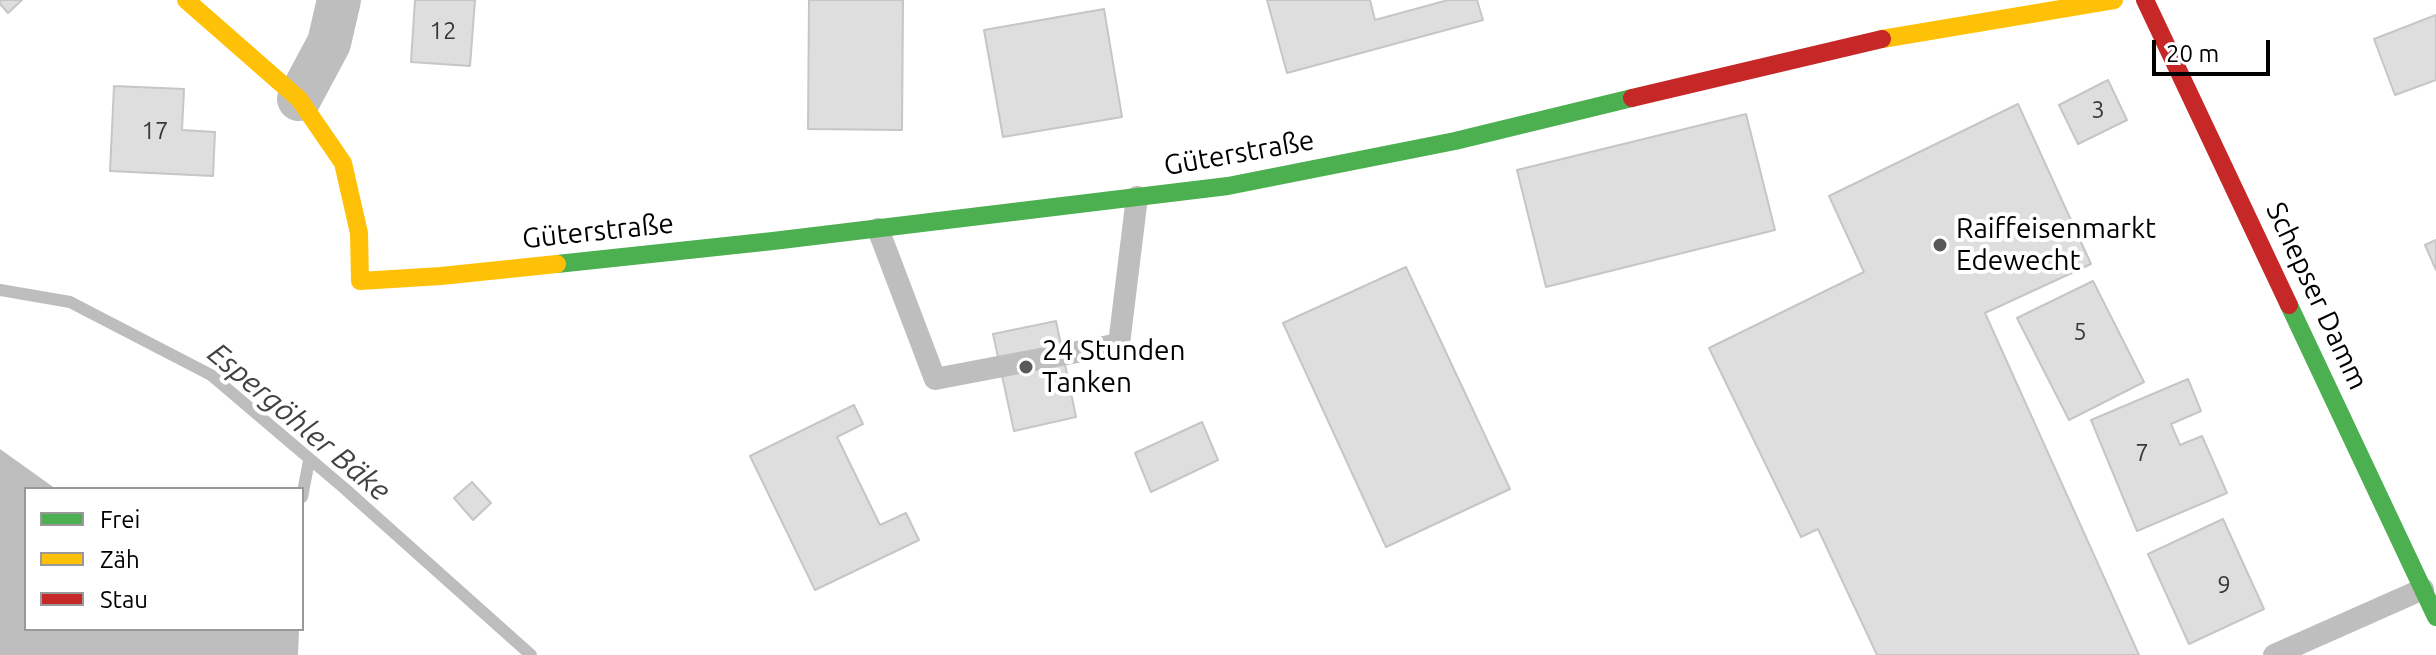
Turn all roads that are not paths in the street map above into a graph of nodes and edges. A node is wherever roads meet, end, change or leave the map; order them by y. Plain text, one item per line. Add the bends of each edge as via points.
1 (186, 0) edge
2 (339, 0) edge
3 (2114, 0) edge
4 (2145, 0) edge
5 (299, 99) junction
6 (1137, 197) junction
7 (878, 229) junction
8 (2423, 589) junction
9 (2436, 617) edge
10 (2274, 655) edge

1 - 5 street
2 - 5 street via 329,43
3 - 6 street, Güterstraße via 1873,40 1455,141 1228,186
4 - 8 street, Schepser Damm
5 - 7 street, Güterstraße via 343,163 359,233 360,281
6 - 7 street, Güterstraße
6 - 7 lane via 1119,344 935,379
8 - 9 street, Schepser Damm
8 - 10 lane

